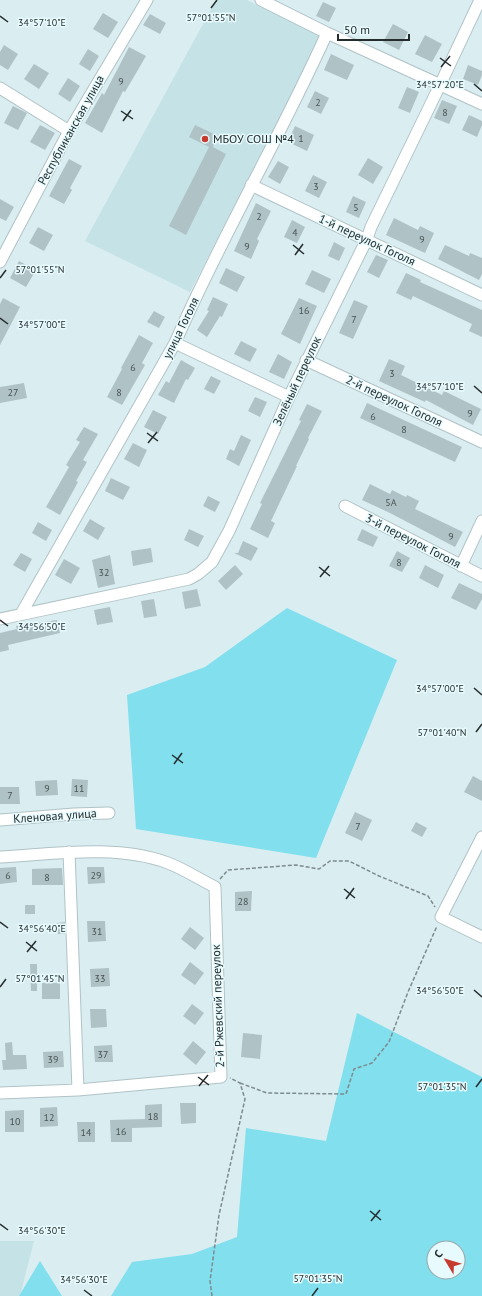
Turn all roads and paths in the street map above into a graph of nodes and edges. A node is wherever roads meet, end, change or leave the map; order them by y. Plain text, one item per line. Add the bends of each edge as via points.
1 (147, 0) edge
2 (261, 0) edge
3 (480, 0) edge
4 (327, 33) junction
5 (440, 85) junction
6 (0, 88) edge
7 (482, 104) edge
8 (69, 131) junction
9 (251, 185) junction
10 (367, 240) junction
11 (0, 262) edge
12 (482, 295) edge
13 (175, 343) junction
14 (306, 360) junction
15 (289, 397) junction
16 (482, 442) edge
17 (345, 506) dead end
18 (482, 521) edge
19 (461, 566) junction
20 (482, 576) edge
21 (21, 614) junction
22 (0, 619) edge
23 (109, 813) dead end
24 (0, 820) edge
25 (482, 837) edge
26 (69, 852) junction
27 (0, 857) edge
28 (214, 887) junction
29 (441, 917) junction
30 (482, 937) edge
31 (221, 1077) junction
32 (240, 1083) junction
33 (78, 1090) junction
34 (0, 1093) edge
35 (212, 1296) edge

1 - 8 street, Республиканская улица
2 - 4 street
3 - 5 street, Зелёный переулок
4 - 5 street
4 - 9 street, улица Гоголя
5 - 7 street
5 - 10 street, Зелёный переулок
6 - 8 street
8 - 11 street, Республиканская улица
9 - 10 street, 1-й переулок Гоголя
9 - 13 street, улица Гоголя
10 - 12 street, 1-й переулок Гоголя
10 - 14 street, Зелёный переулок
13 - 15 street
13 - 21 street, улица Гоголя
14 - 15 street, Зелёный переулок
14 - 16 street, 2-й переулок Гоголя
15 - 21 street, Зелёный переулок via 229,531 217,554 205,568 189,579
17 - 19 street, 3-й переулок Гоголя
18 - 19 street
19 - 20 street, 3-й переулок Гоголя
21 - 22 street, Зелёный переулок
23 - 24 street, Кленовая улица
25 - 29 street
26 - 27 street
26 - 28 street via 129,853 168,863
26 - 33 street
28 - 29 path via 228,870 296,865 319,870 330,861 349,861 428,896
28 - 31 street, 2-й Ржевский переулок
29 - 30 street
29 - 32 path via 389,1042 372,1063 354,1069 346,1094 267,1093
31 - 32 path via 231,1078
31 - 33 street, 2-й Ржевский переулок
32 - 35 path via 245,1100 219,1216 210,1281
33 - 34 street, 2-й Ржевский переулок

